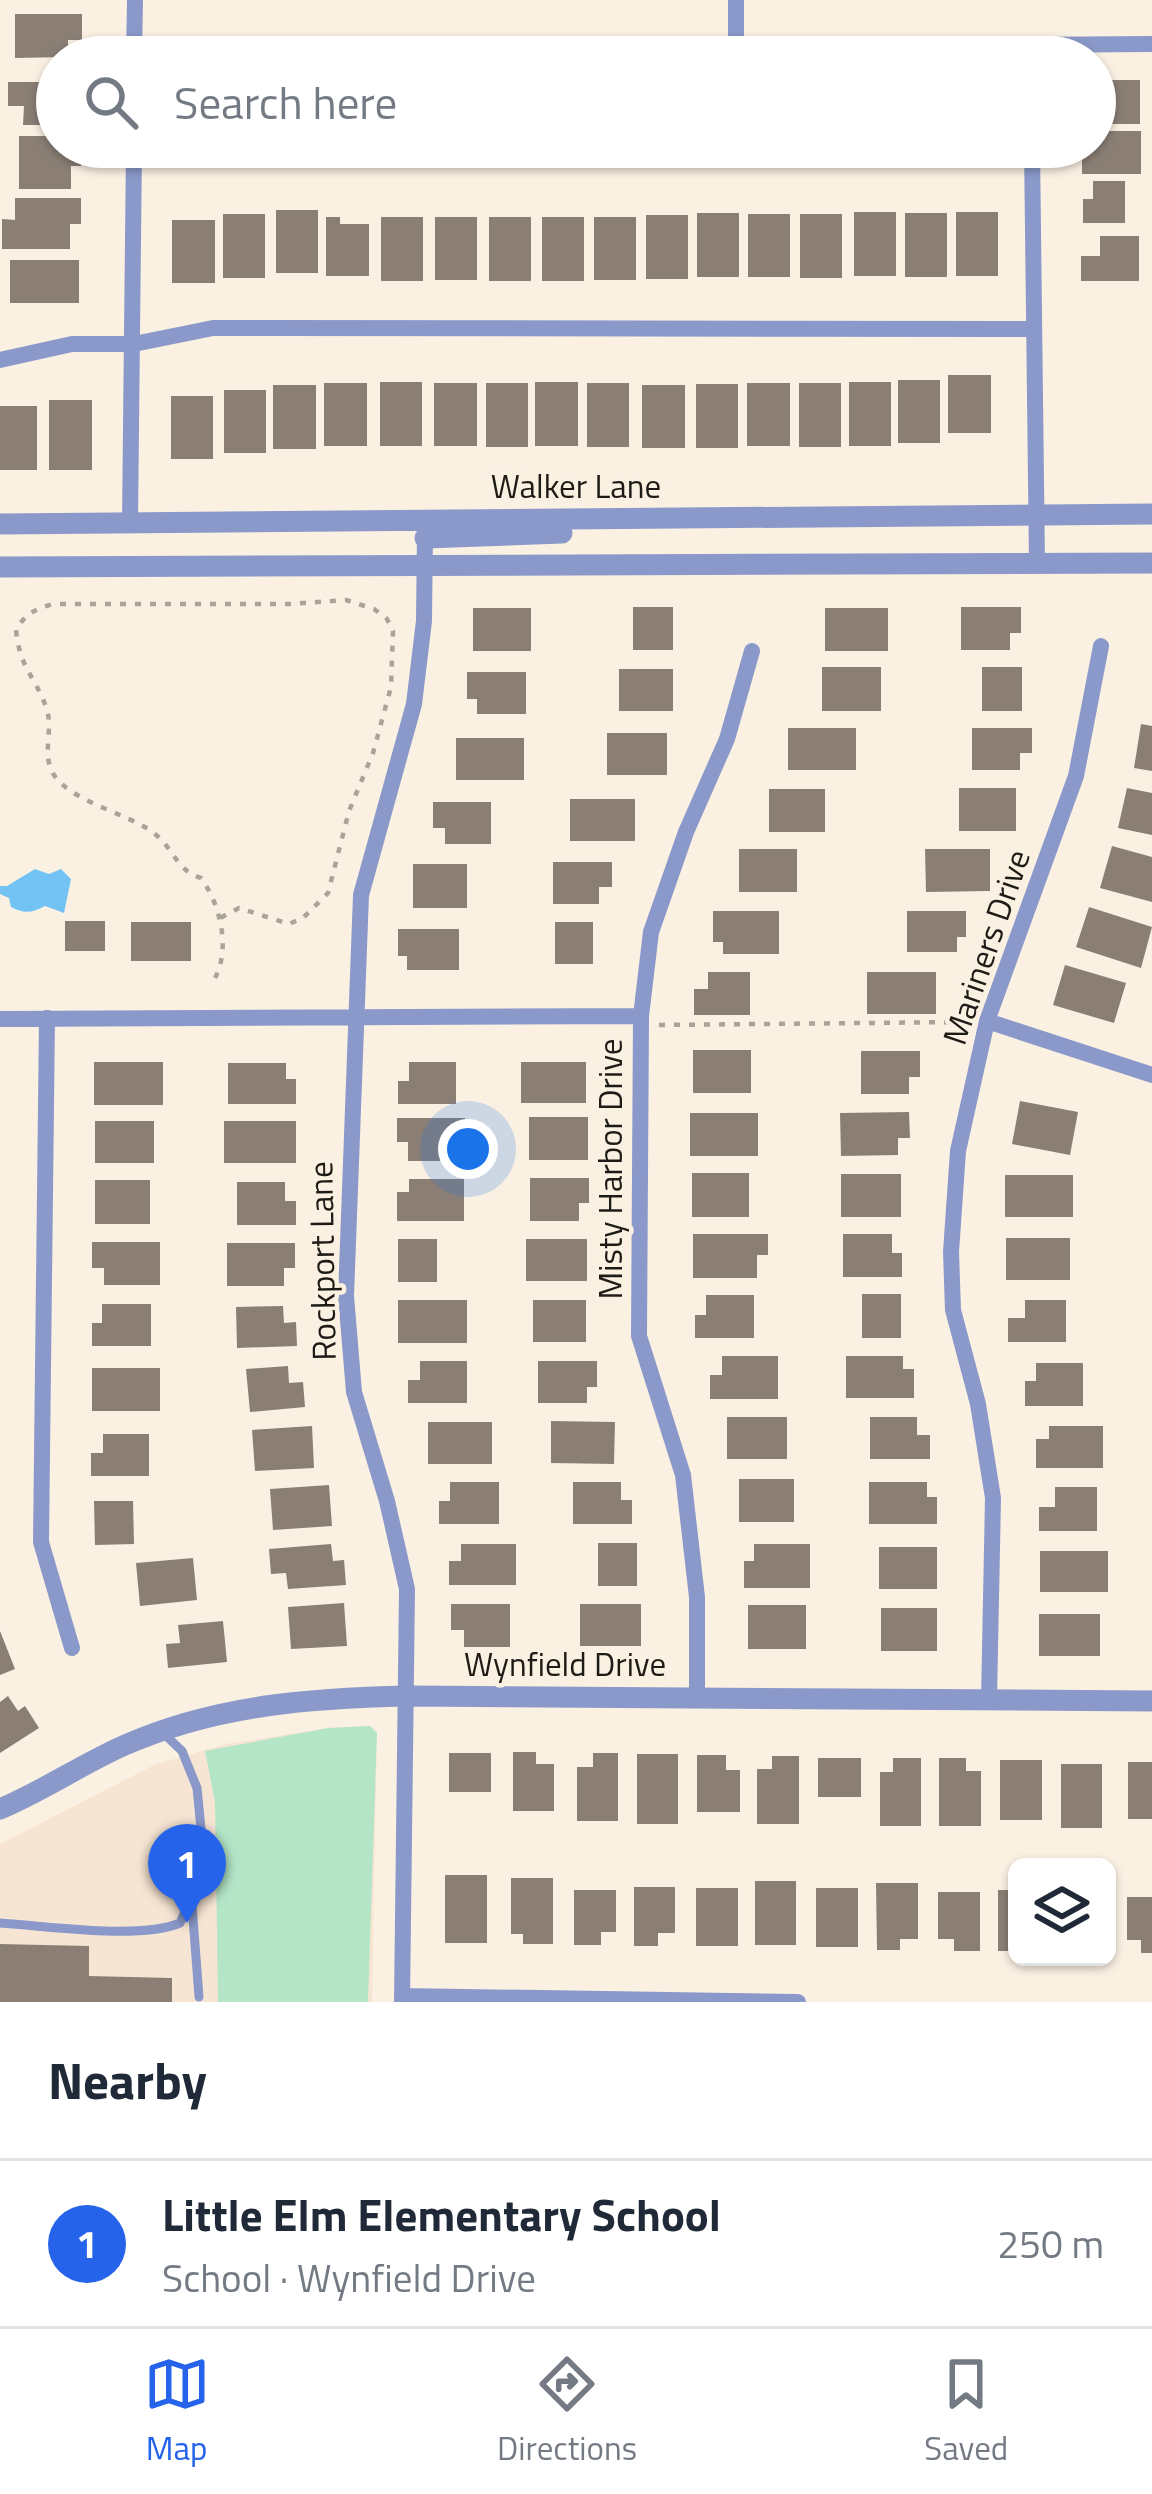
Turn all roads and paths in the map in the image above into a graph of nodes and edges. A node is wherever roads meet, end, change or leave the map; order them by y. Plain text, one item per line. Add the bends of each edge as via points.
1 (135, 0) edge
2 (736, 0) edge
3 (134, 36) edge
4 (736, 36) edge
5 (1152, 44) edge
6 (1116, 46) edge
7 (134, 168) edge
8 (1032, 168) edge
9 (1034, 329) junction
10 (134, 344) junction
11 (0, 360) edge
12 (1152, 514) edge
13 (1037, 515) junction
14 (130, 523) junction
15 (0, 524) edge
16 (425, 529) junction
17 (1037, 556) junction
18 (1152, 563) edge
19 (427, 565) junction
20 (0, 566) edge
21 (1101, 646) dead end
22 (752, 651) dead end
23 (220, 918) junction
24 (215, 978) dead end
25 (354, 1017) junction
26 (47, 1018) junction
27 (0, 1019) edge
28 (641, 1021) junction
29 (987, 1021) junction
30 (1152, 1075) edge
31 (72, 1648) dead end
32 (409, 1696) junction
33 (698, 1698) junction
34 (989, 1700) junction
35 (1152, 1701) edge
36 (162, 1732) junction
37 (0, 1809) edge
38 (192, 1905) junction
39 (0, 1923) edge
40 (200, 1997) dead end
41 (402, 1999) edge
42 (798, 2002) edge

1 - 3 street
2 - 4 street
5 - 6 street
7 - 10 street
8 - 9 street
9 - 10 street via 213,328
9 - 13 street
10 - 11 street via 72,344
10 - 14 street
12 - 13 street, Walker Lane
13 - 16 street, Walker Lane
13 - 17 street
14 - 15 street, Walker Lane
14 - 16 street, Walker Lane
16 - 19 street, Rockport Lane
17 - 18 street
17 - 19 street
19 - 20 street
19 - 25 street, Rockport Lane via 414,704 361,895
21 - 29 street, Mariners Drive via 1076,776
22 - 28 street, Misty Harbor Drive via 728,739 651,932
23 - 23 path via 201,878 187,874 160,837 55,778 50,720 18,650 16,630 38,608 346,600 387,619 392,687 328,893 289,923 239,908
23 - 24 path
25 - 26 street
25 - 28 street
25 - 32 street, Rockport Lane via 346,1296 354,1392 407,1588
26 - 27 street
26 - 31 street via 41,1542
28 - 29 path
28 - 33 street, Misty Harbor Drive via 639,1336 682,1474 698,1597
29 - 30 street
29 - 34 street, Mariners Drive via 958,1151 951,1252 953,1310 993,1498
32 - 33 street, Wynfield Drive
32 - 36 street, Wynfield Drive via 301,1699
32 - 41 street, Rockport Lane
33 - 34 street, Wynfield Drive
34 - 35 street, Wynfield Drive
36 - 37 street, Wynfield Drive
36 - 38 lane via 182,1751 197,1788 205,1869
38 - 39 lane via 167,1929
38 - 40 lane
41 - 42 street

